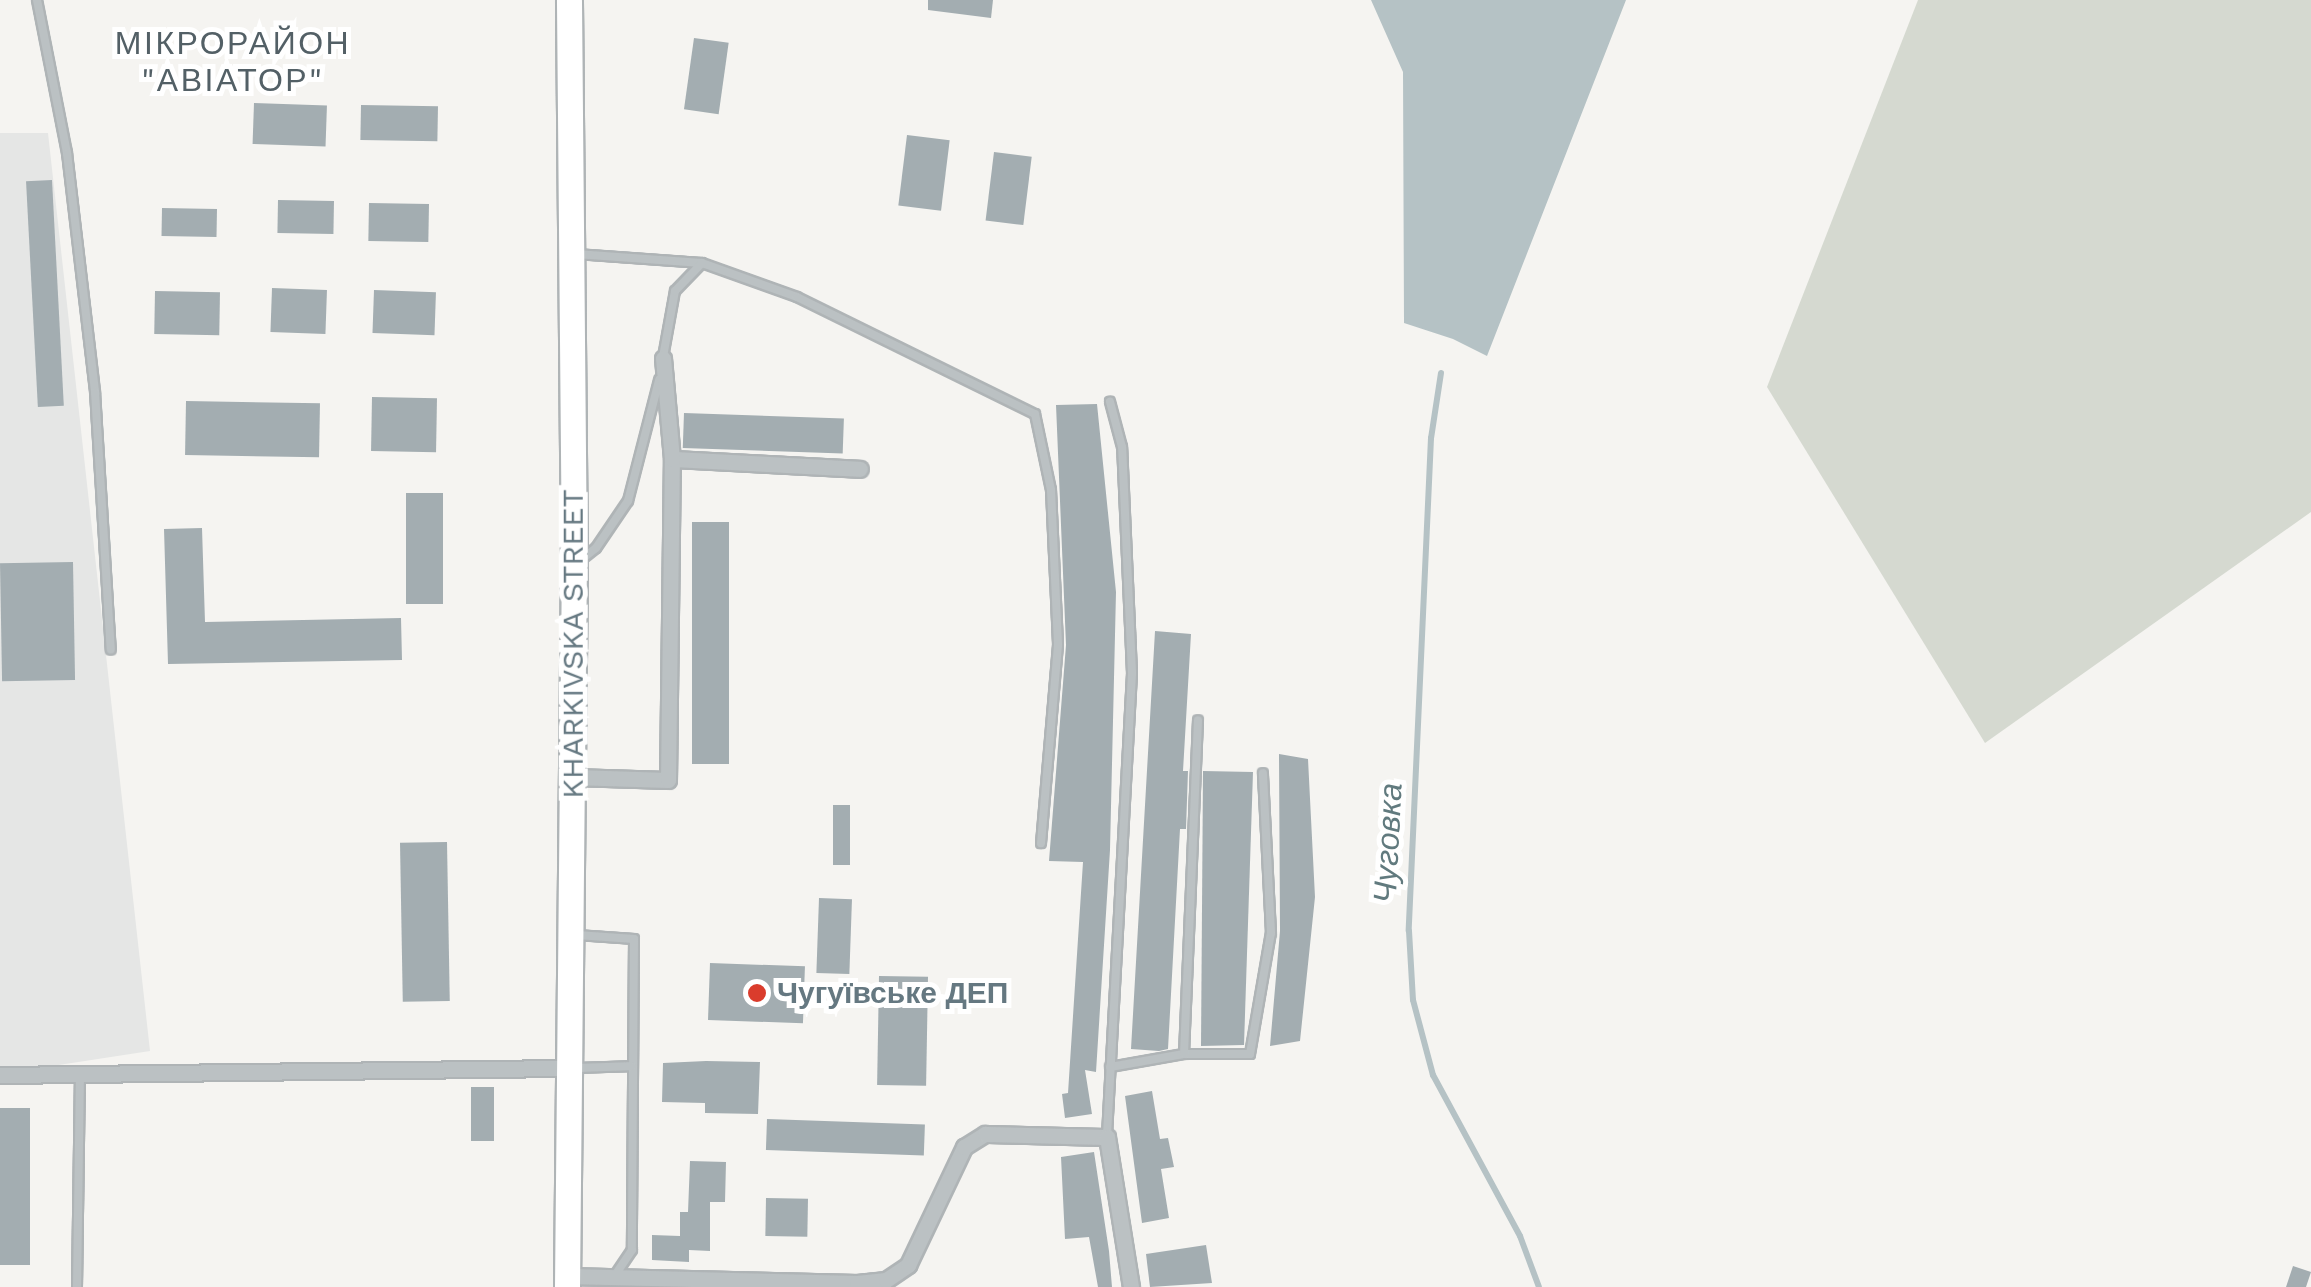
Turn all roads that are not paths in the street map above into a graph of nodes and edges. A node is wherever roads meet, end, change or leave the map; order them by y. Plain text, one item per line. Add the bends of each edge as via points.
1 (37, 0) edge
2 (569, 0) edge
3 (572, 254) junction
4 (702, 264) junction
5 (663, 358) junction
6 (1110, 402) dead end
7 (672, 458) junction
8 (860, 468) dead end
9 (574, 564) junction
10 (111, 650) dead end
11 (1198, 720) dead end
12 (1262, 772) dead end
13 (573, 778) junction
14 (1041, 844) dead end
15 (570, 934) junction
16 (1184, 1054) junction
17 (632, 1066) junction
18 (1110, 1067) junction
19 (568, 1068) junction
20 (80, 1072) junction
21 (0, 1075) edge
22 (1107, 1137) junction
23 (567, 1281) edge
24 (615, 1282) edge
25 (77, 1287) edge
26 (1130, 1287) edge

1 - 10 lane via 67,152 93,374
2 - 3 highway, KHARKIVSKA STREET
3 - 4 lane
3 - 9 highway, KHARKIVSKA STREET
4 - 5 lane via 675,290
4 - 14 lane via 797,297 1035,414 1051,490 1058,645
5 - 7 street
5 - 9 lane via 628,500 596,548
6 - 18 lane via 1122,448 1132,673
7 - 8 street
7 - 13 street via 668,780
9 - 13 highway, KHARKIVSKA STREET
11 - 16 lane
12 - 16 lane via 1271,933 1250,1054
13 - 15 highway, KHARKIVSKA STREET
15 - 17 lane via 634,939
15 - 19 highway, KHARKIVSKA STREET
16 - 18 lane
17 - 19 lane
17 - 24 lane via 632,1250
18 - 22 lane
19 - 20 street
19 - 23 highway, KHARKIVSKA STREET
20 - 21 street
20 - 25 lane
22 - 24 street via 973,1138 908,1264 886,1280
22 - 26 street
23 - 24 street

